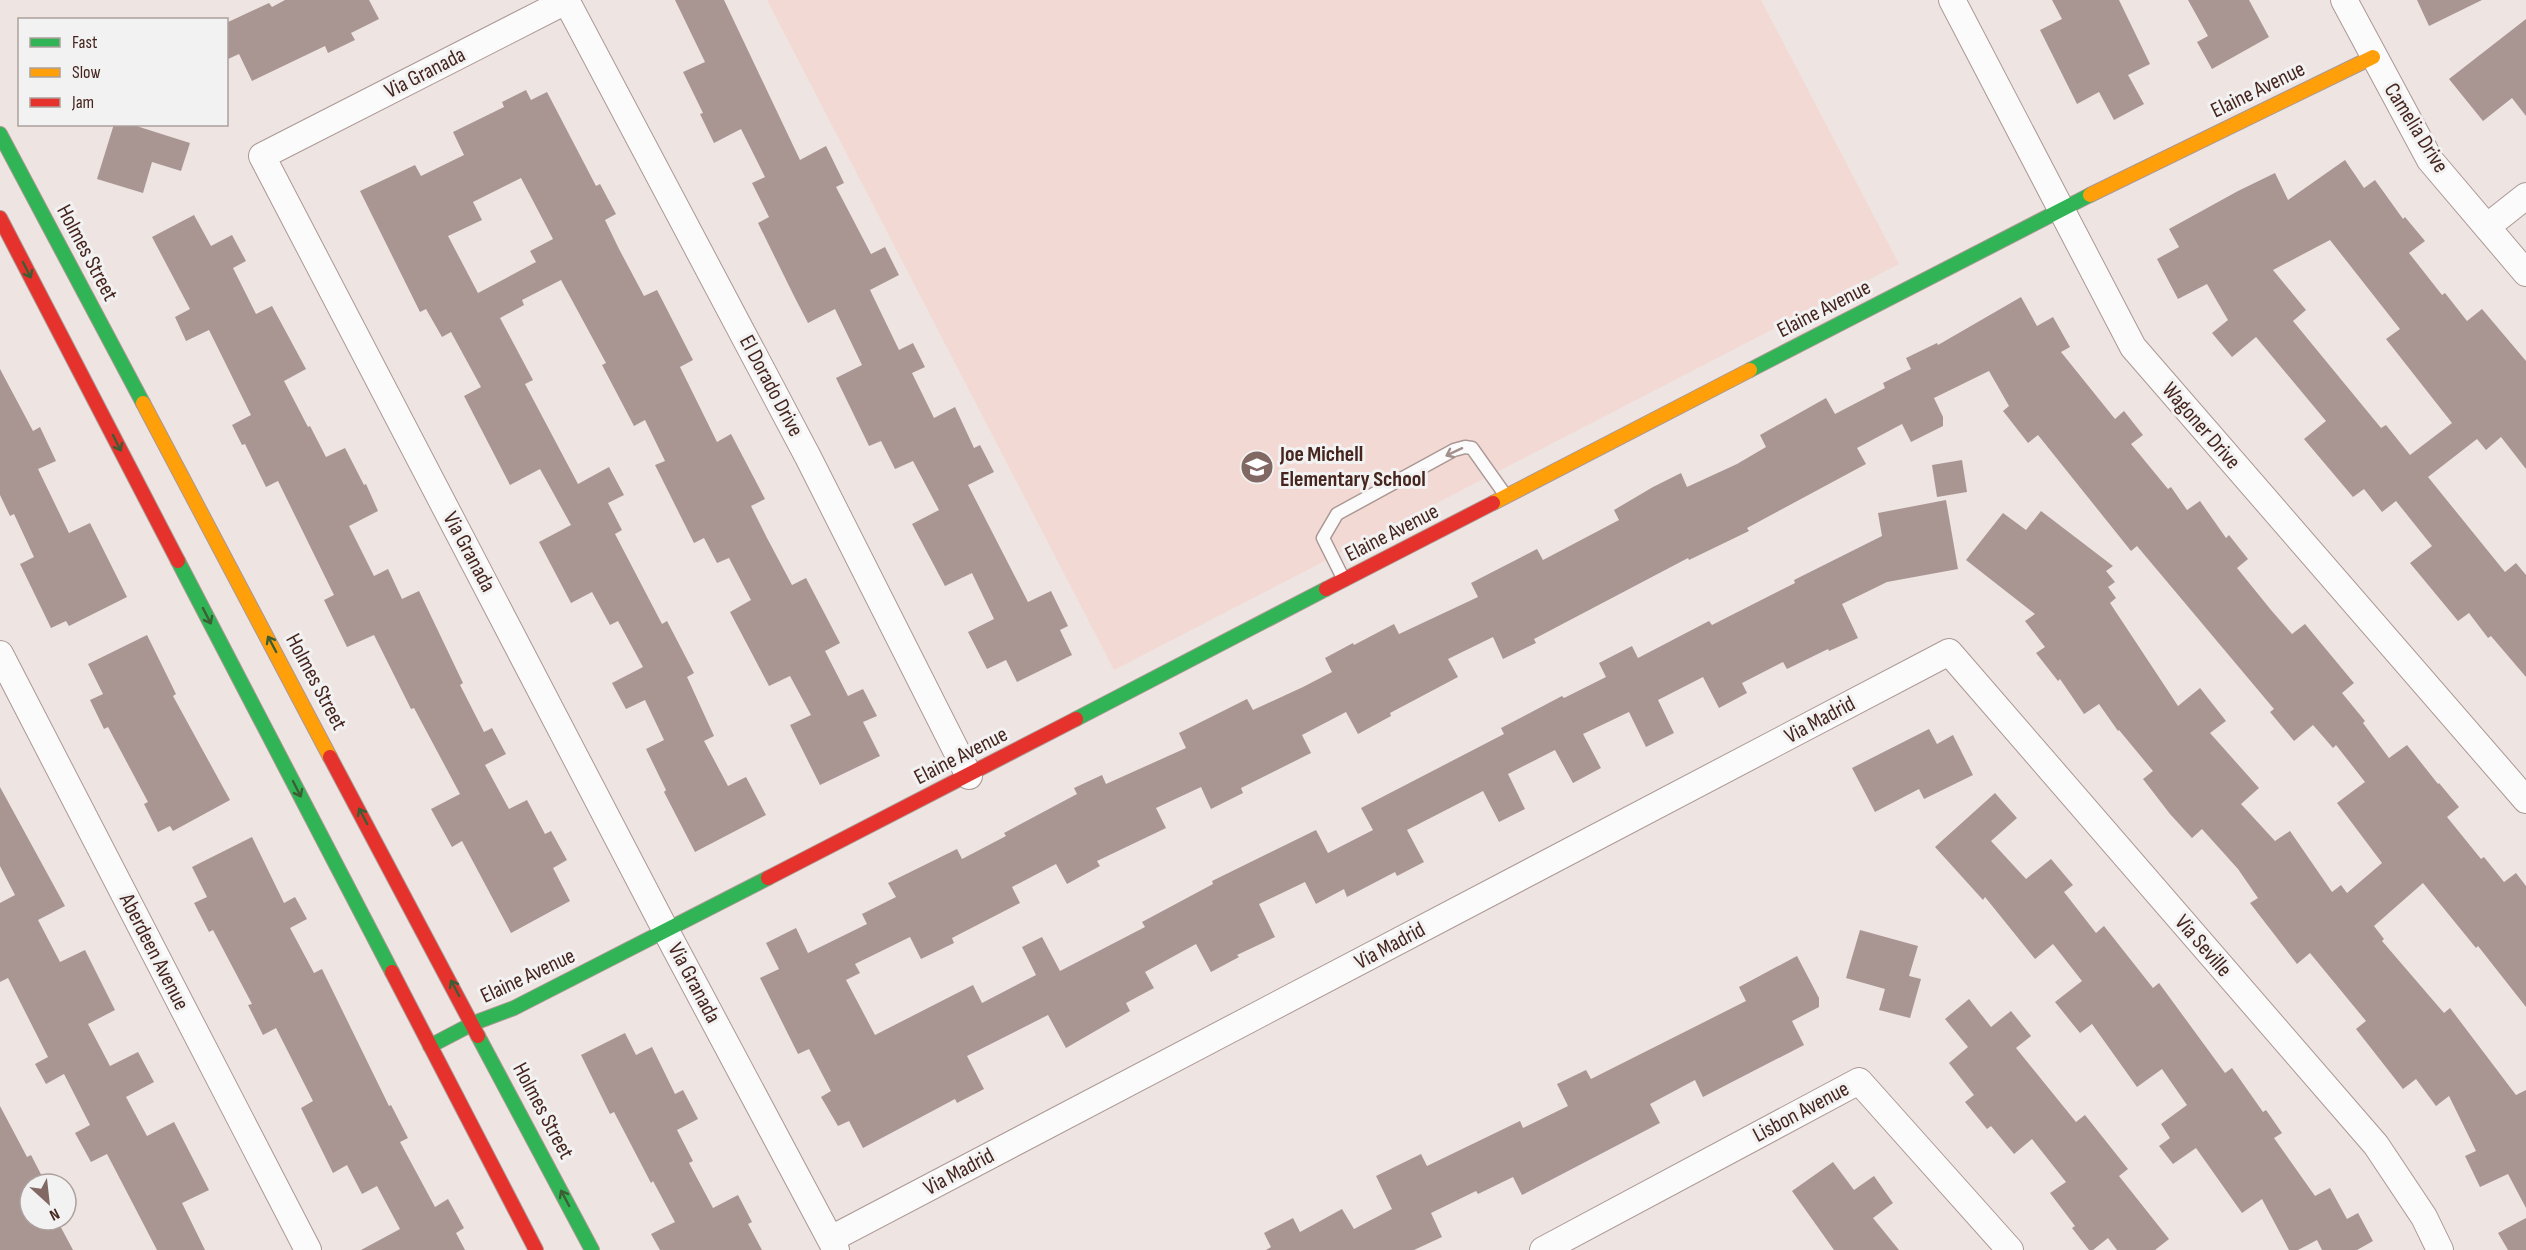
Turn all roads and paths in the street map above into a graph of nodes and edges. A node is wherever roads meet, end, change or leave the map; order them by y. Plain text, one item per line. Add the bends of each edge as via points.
1 (566, 0) edge
2 (1952, 0) edge
3 (2344, 0) edge
4 (2373, 57) junction
5 (0, 134) edge
6 (2526, 196) edge
7 (2060, 210) junction
8 (0, 218) edge
9 (2488, 226) junction
10 (2526, 273) edge
11 (1506, 497) junction
12 (1345, 581) junction
13 (1949, 652) joint
14 (0, 654) edge
15 (969, 776) junction
16 (2526, 800) edge
17 (666, 931) junction
18 (474, 1023) junction
19 (430, 1046) junction
20 (833, 1245) edge
21 (308, 1250) edge
22 (536, 1250) edge
23 (592, 1250) edge
24 (1543, 1250) edge
25 (2010, 1250) edge
26 (2440, 1250) edge

1 - 15 street, El Dorado Drive via 808,457
1 - 17 street, Via Granada via 262,156
2 - 7 street, Wagoner Drive
3 - 4 street, Camelia Drive
4 - 7 main road, Elaine Avenue
4 - 9 street, Camelia Drive via 2430,160
18 -> 5 main road, Holmes Street
6 - 9 street
7 - 11 main road, Elaine Avenue
7 - 16 street, Wagoner Drive via 2133,348
8 -> 19 main road
9 - 10 street, Camelia Drive
11 - 12 main road, Elaine Avenue
11 -> 12 lane via 1472,448 1454,450 1337,514 1323,538
12 - 15 main road, Elaine Avenue
13 - 20 street, Via Madrid
13 - 26 street, Via Seville via 2376,1145 2424,1217
14 - 21 street, Aberdeen Avenue
15 - 17 main road, Elaine Avenue
17 - 18 main road, Elaine Avenue via 514,1008
17 - 20 street, Via Granada
18 - 19 main road, Elaine Avenue
23 -> 18 main road, Holmes Street
19 - 22 main road
24 - 25 street, Lisbon Avenue via 1859,1081

